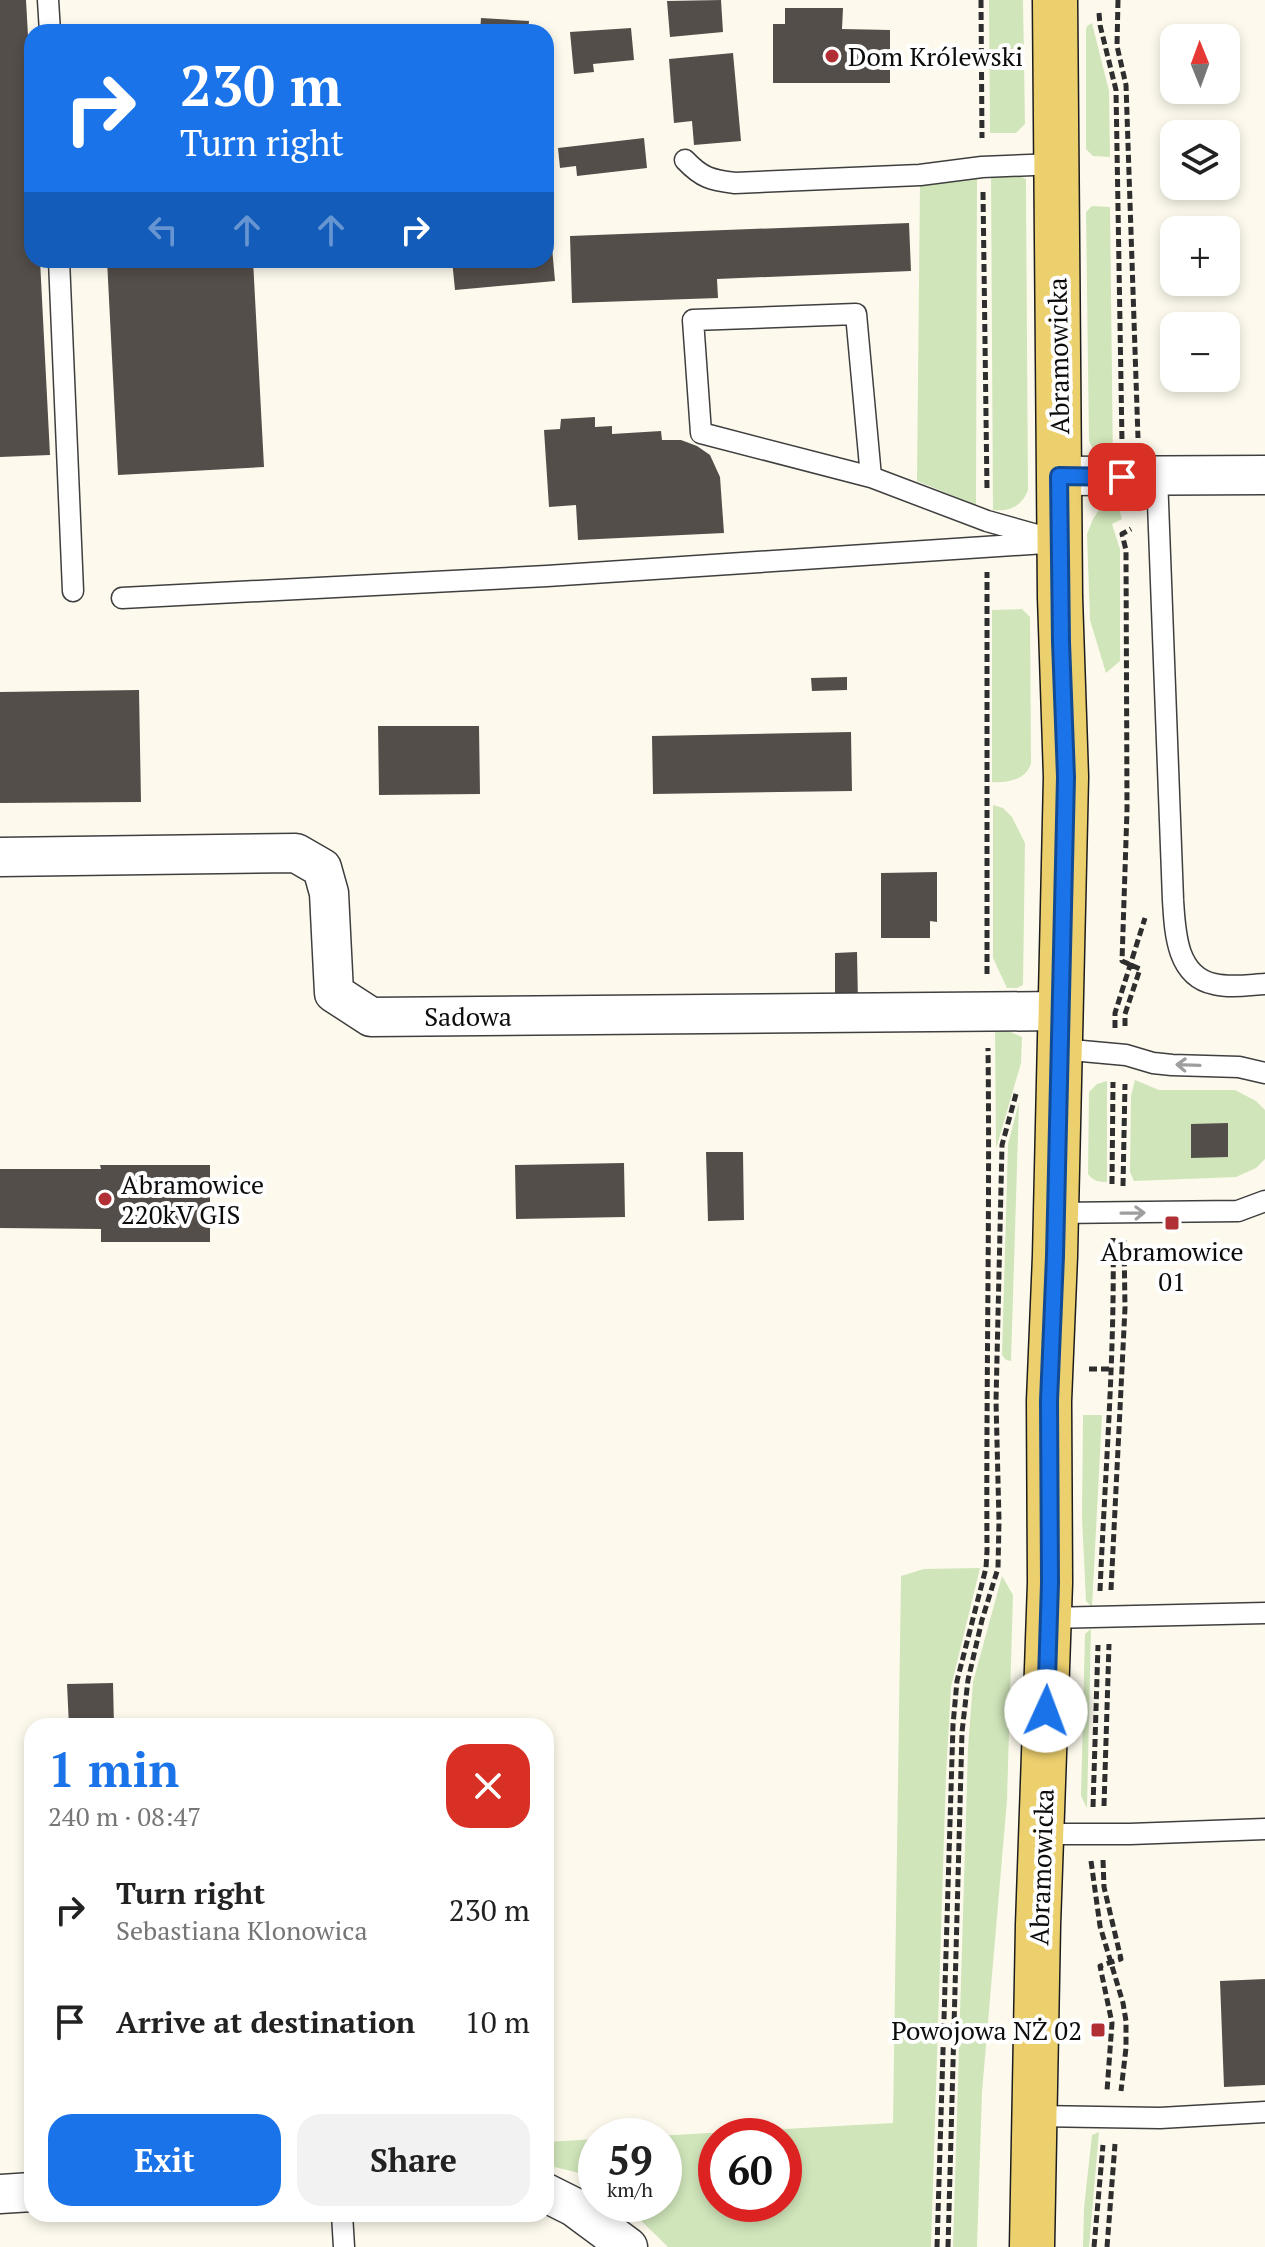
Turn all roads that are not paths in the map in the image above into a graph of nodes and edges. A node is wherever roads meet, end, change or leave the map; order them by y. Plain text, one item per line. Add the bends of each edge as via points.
1 (48, 0) edge
2 (1055, 0) edge
3 (50, 24) edge
4 (685, 160) dead end
5 (1056, 164) junction
6 (59, 268) edge
7 (1265, 475) edge
8 (1059, 476) junction
9 (1140, 476) junction
10 (871, 477) junction
11 (1060, 542) junction
12 (73, 591) dead end
13 (122, 598) dead end
14 (0, 857) edge
15 (1265, 984) edge
16 (1060, 1030) junction
17 (1265, 1073) edge
18 (1265, 1201) edge
19 (1056, 1213) junction
20 (1265, 1613) edge
21 (1049, 1618) junction
22 (1265, 1829) edge
23 (1042, 1834) junction
24 (1265, 2112) edge
25 (1036, 2116) junction
26 (24, 2192) edge
27 (0, 2194) edge
28 (554, 2197) edge
29 (342, 2222) edge
30 (344, 2247) edge
31 (628, 2247) edge
32 (1032, 2247) edge

1 - 3 lane
2 - 5 main road, Abramowicka
4 - 5 lane via 709,179 735,183
5 - 8 main road, Abramowicka
6 - 12 lane
7 - 9 street
8 - 9 street
8 - 11 main road, Abramowicka
9 - 15 lane via 1178,947 1194,975 1210,984
10 - 10 lane via 856,314 693,320 701,433
10 - 11 lane
11 - 13 lane
11 - 16 main road, Abramowicka via 1066,777
14 - 16 street, Sadowa via 296,853 322,868 329,893 334,993 371,1017 988,1012
17 -> 16 lane via 1153,1063
16 - 19 main road, Abramowicka
19 -> 18 lane via 1238,1211
19 - 21 main road, Abramowicka
20 - 21 lane
21 - 23 main road, Abramowicka
22 - 23 lane
23 - 25 main road, Abramowicka
24 - 25 lane via 1111,2119
25 - 32 main road, Abramowicka
26 - 27 street
28 - 31 street
29 - 30 lane

